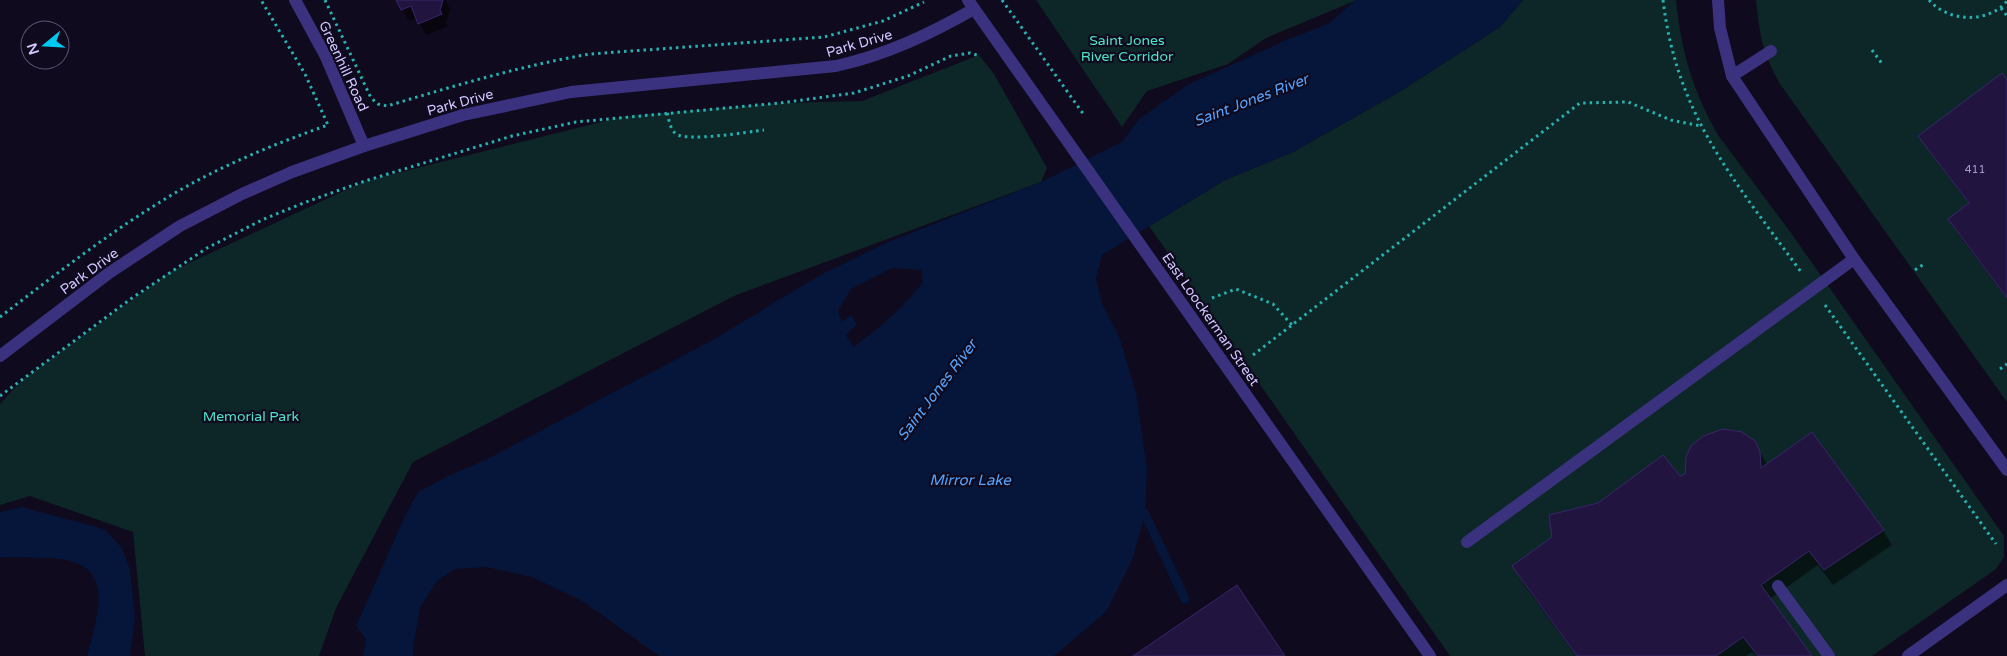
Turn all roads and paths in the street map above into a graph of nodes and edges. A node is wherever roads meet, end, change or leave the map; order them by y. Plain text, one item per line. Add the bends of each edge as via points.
1 (261, 0) edge
2 (295, 0) edge
3 (325, 0) edge
4 (1002, 0) edge
5 (1663, 0) edge
6 (1718, 0) edge
7 (1929, 0) edge
8 (2007, 1) edge
9 (924, 2) dead end
10 (971, 5) edge
11 (2001, 8) junction
12 (2007, 16) edge
13 (1872, 50) dead end
14 (1770, 51) dead end
15 (986, 62) dead end
16 (1883, 65) dead end
17 (1732, 76) junction
18 (667, 113) junction
19 (1084, 115) dead end
20 (1701, 126) junction
21 (764, 130) dead end
22 (364, 146) junction
23 (1854, 259) junction
24 (1924, 264) dead end
25 (1915, 270) dead end
26 (1813, 289) junction
27 (1212, 298) dead end
28 (0, 317) edge
29 (1292, 325) junction
30 (1253, 355) dead end
31 (0, 356) edge
32 (2007, 364) edge
33 (2000, 369) dead end
34 (0, 396) edge
35 (2007, 470) edge
36 (1467, 542) dead end
37 (1996, 544) dead end
38 (2007, 584) edge
39 (1778, 586) dead end
40 (1430, 656) edge
41 (1829, 656) edge
42 (1908, 656) edge

1 - 28 path via 305,74 328,125 232,163 165,199
2 - 22 street, Greenhill Road via 326,57
3 - 9 path via 371,98 387,106 484,76 590,54 824,37 882,21
4 - 19 path
5 - 20 path via 1678,72
6 - 17 street via 1720,28
7 - 11 path via 1945,12 1959,17 1974,18
8 - 11 path
10 - 22 street, Park Drive via 931,33 862,60 836,66 571,92 462,116
10 - 40 street, East Loockerman Street
11 - 12 path
13 - 16 path
14 - 17 street
15 - 18 path via 979,55 960,54 908,76 854,93
17 - 23 street
18 - 21 path via 676,134 689,138
18 - 34 path via 576,122 512,136 365,181 264,219 207,248 170,272
20 - 26 path via 1735,183
20 - 29 path via 1671,120 1628,102 1580,103
22 - 31 street, Park Drive via 284,176 180,226 109,273
23 - 26 street
23 - 35 street
24 - 25 path
26 - 36 street
26 - 37 path
27 - 29 path via 1236,289 1273,304
29 - 30 path
32 - 33 path
38 - 42 street
39 - 41 street

